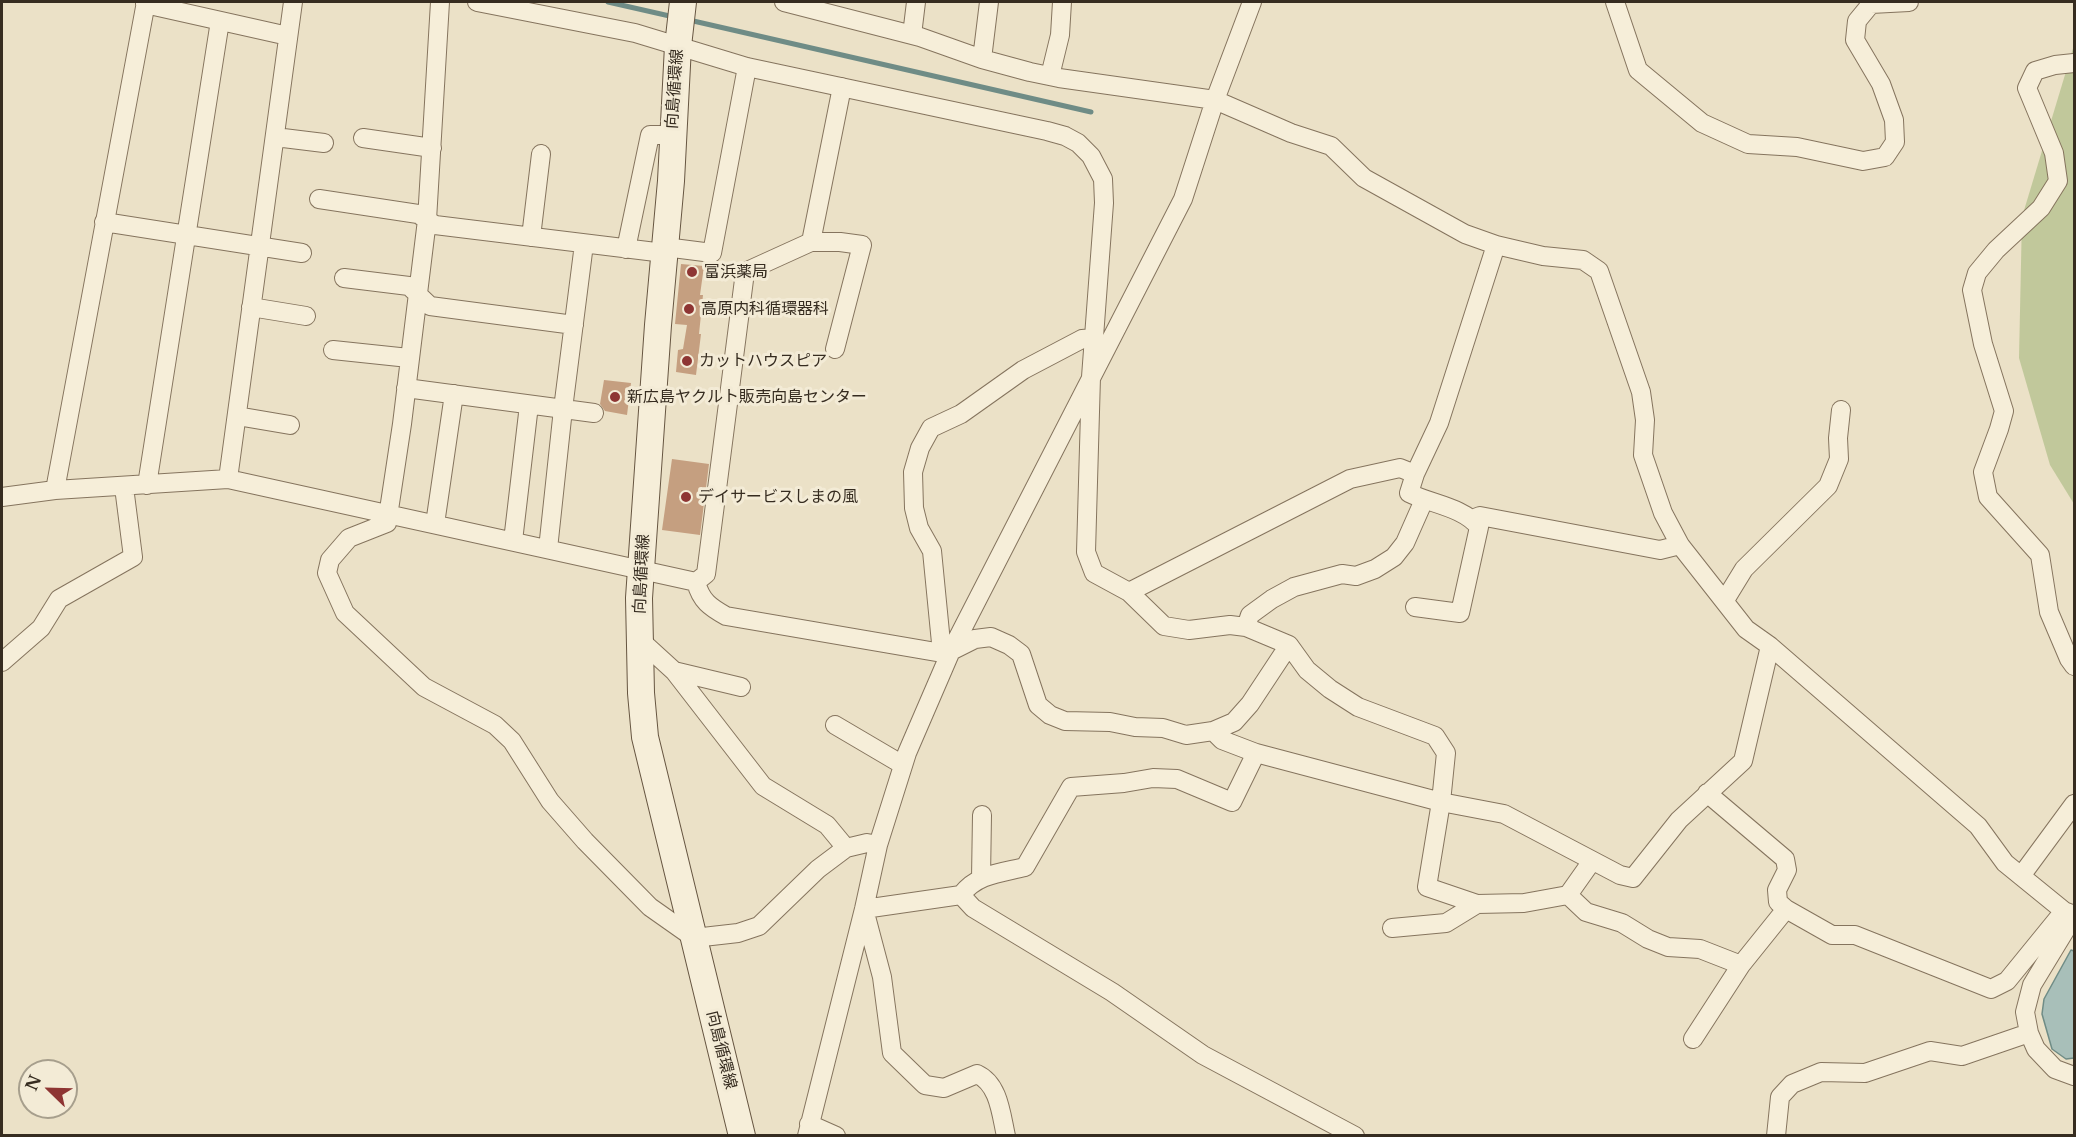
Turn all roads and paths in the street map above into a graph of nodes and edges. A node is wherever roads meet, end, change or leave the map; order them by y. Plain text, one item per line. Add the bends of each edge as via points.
1 (293, 2) edge
2 (440, 2) edge
3 (477, 2) edge
4 (683, 2) edge
5 (784, 2) edge
6 (916, 2) edge
7 (989, 2) edge
8 (1062, 2) edge
9 (1252, 2) edge
10 (1615, 2) edge
11 (1909, 2) edge
12 (146, 3) edge
13 (844, 9) edge
14 (220, 21) junction
15 (912, 35) junction
16 (288, 36) junction
17 (678, 43) junction
18 (982, 58) junction
19 (2074, 63) edge
20 (747, 67) junction
21 (1050, 76) junction
22 (842, 87) junction
23 (1215, 100) junction
24 (672, 135) junction
25 (274, 137) junction
26 (363, 138) dead end
27 (324, 143) dead end
28 (432, 148) junction
29 (541, 153) dead end
30 (318, 199) dead end
31 (427, 220) junction
32 (104, 222) junction
33 (186, 234) junction
34 (531, 237) junction
35 (811, 242) junction
36 (584, 244) junction
37 (1496, 245) junction
38 (260, 246) junction
39 (626, 249) junction
40 (665, 250) junction
41 (302, 252) dead end
42 (344, 278) dead end
43 (417, 294) junction
44 (251, 308) junction
45 (306, 316) dead end
46 (574, 325) junction
47 (1094, 338) junction
48 (835, 349) dead end
49 (333, 350) dead end
50 (409, 358) junction
51 (1091, 377) junction
52 (406, 388) junction
53 (454, 394) junction
54 (529, 405) junction
55 (562, 409) junction
56 (1841, 410) dead end
57 (594, 413) dead end
58 (237, 416) junction
59 (290, 425) dead end
60 (1415, 474) junction
61 (228, 479) junction
62 (147, 485) junction
63 (124, 487) junction
64 (55, 490) junction
65 (2, 497) edge
66 (1424, 500) junction
67 (388, 514) junction
68 (1472, 519) junction
69 (435, 524) junction
70 (513, 541) junction
71 (1680, 545) junction
72 (548, 549) junction
73 (641, 569) junction
74 (696, 582) junction
75 (1129, 592) junction
76 (1725, 600) junction
77 (1415, 607) dead end
78 (1246, 627) junction
79 (640, 640) junction
80 (1290, 645) junction
81 (1770, 646) junction
82 (947, 652) junction
83 (2, 662) edge
84 (2074, 666) edge
85 (674, 671) junction
86 (741, 687) dead end
87 (835, 725) dead end
88 (1213, 731) junction
89 (1256, 753) junction
90 (903, 765) junction
91 (1707, 793) junction
92 (1441, 802) junction
93 (2074, 804) edge
94 (982, 815) dead end
95 (878, 845) junction
96 (846, 848) junction
97 (1592, 861) junction
98 (2021, 876) junction
99 (981, 878) junction
100 (1568, 894) junction
101 (961, 895) junction
102 (1477, 904) junction
103 (864, 909) junction
104 (1786, 909) junction
105 (2069, 913) edge
106 (1392, 928) dead end
107 (694, 938) junction
108 (1741, 965) junction
109 (2029, 1033) junction
110 (1693, 1039) dead end
111 (2074, 1076) edge
112 (808, 1130) edge
113 (742, 1136) edge
114 (836, 1136) edge
115 (1006, 1136) edge
116 (1355, 1136) edge
117 (1776, 1136) edge

1 - 16 street
2 - 28 street
3 - 17 street
4 - 17 main road, 向島循環線
5 - 13 street
6 - 15 street
7 - 18 street
8 - 21 street via 1060,35
9 - 23 street
10 - 11 street via 1638,70 1702,123 1748,144 1797,147 1863,161 1885,158 1895,142 1893,120 1881,84 1855,40 1857,21 1871,4
12 - 14 street
12 - 32 street
13 - 15 street
14 - 16 street
14 - 33 street
15 - 18 street
16 - 25 street
17 - 20 street
17 - 24 main road, 向島循環線
18 - 21 street
19 - 84 street via 2035,71 2027,88 2054,153 2058,181 2041,208 1977,273 1972,290 1983,344 2004,411 1983,472 1988,497 2040,555 2049,612
20 - 22 street
20 - 40 street via 712,253
21 - 23 street
22 - 35 street
22 - 47 street via 1047,131 1065,136 1085,149 1104,178
23 - 37 street via 1331,146 1364,178 1465,234
23 - 51 street via 1183,199
24 - 39 street via 650,135
24 - 40 main road, 向島循環線
25 - 27 street
25 - 38 street
26 - 28 street
28 - 31 street
29 - 34 street
30 - 31 street via 418,214
31 - 34 street via 435,225
31 - 43 street
32 - 33 street
32 - 64 street
33 - 38 street
33 - 62 street
34 - 36 street
35 - 48 street via 862,245
35 - 74 street via 745,272 706,574
36 - 39 street
36 - 46 street
37 - 60 street via 1439,423
37 - 71 street via 1583,260 1599,271 1641,392 1645,420 1643,455 1663,513
38 - 41 street
38 - 44 street
39 - 40 street
40 - 73 main road, 向島循環線
42 - 43 street via 409,286
43 - 46 street via 429,306
43 - 50 street
44 - 45 street
44 - 58 street
46 - 55 street
47 - 51 street
47 - 82 street via 1082,339 1023,370 961,414 931,428 920,448 913,472 914,508 919,528 932,551
49 - 50 street
50 - 52 street
51 - 75 street via 1086,552 1094,573
51 - 82 street
52 - 53 street
52 - 67 street
53 - 54 street
53 - 69 street
54 - 55 street
54 - 70 street
55 - 57 street
55 - 72 street
56 - 76 street via 1839,459 1828,486 1744,569
58 - 59 street
58 - 61 street
60 - 66 street via 1409,493
60 - 75 street via 1400,468 1350,479
61 - 62 street
61 - 67 street
62 - 63 street
63 - 64 street
63 - 83 street via 133,558 59,599 41,628
64 - 65 street
66 - 68 street
66 - 78 street via 1405,543 1394,556 1356,576 1342,574 1294,587 1250,615
67 - 69 street
67 - 107 street via 387,523 349,538 330,560 327,573 345,613 424,687 495,725 512,741 550,801 585,841 650,907
68 - 71 street via 1480,516 1660,550
68 - 77 street via 1479,526 1460,614
69 - 70 street
70 - 72 street
71 - 76 street
72 - 73 street
73 - 74 street
73 - 79 main road, 向島循環線
74 - 82 street via 699,595 708,606 726,616
75 - 78 street via 1164,626 1189,630
76 - 81 street via 1746,629
78 - 80 street
79 - 85 street
79 - 107 main road, 向島循環線 via 645,737
80 - 88 street via 1234,722
80 - 92 street via 1307,670 1358,707 1435,736 1446,753
81 - 91 street via 1743,761
81 - 98 street via 1978,826
82 - 88 street via 975,639 991,637 1009,645 1021,654 1038,705 1065,721 1163,728 1186,735
82 - 90 street
85 - 86 street
85 - 96 street via 763,786 827,825
87 - 90 street
88 - 89 street via 1222,740
89 - 92 street
89 - 99 street via 1232,802 1177,780 1153,778 1071,787 1025,867
90 - 95 street
91 - 97 street via 1679,820 1634,878
91 - 104 street via 1785,860 1787,870 1778,890 1778,902
92 - 97 street via 1504,814
92 - 102 street via 1427,887
93 - 98 street
94 - 99 street
95 - 96 street via 867,843
95 - 103 street
96 - 107 street via 818,869 759,926 738,933
97 - 100 street
98 - 105 street
99 - 101 street
100 - 102 street via 1524,903
100 - 108 street via 1586,912 1622,923 1658,943 1700,949
101 - 103 street
101 - 116 street via 973,908 1112,992 1203,1055
102 - 106 street via 1446,923
103 - 112 street
103 - 115 street via 882,977 892,1053 925,1085 944,1088 977,1074 986,1078 995,1092
104 - 105 street via 1832,935 1855,935 1991,989 2007,981
104 - 108 street
105 - 109 street via 2066,929 2032,986 2025,1012
107 - 113 main road, 向島循環線
108 - 110 street
109 - 111 street via 2036,1049 2055,1069
109 - 117 street via 1962,1056 1929,1051 1865,1073 1821,1072 1792,1084 1780,1097
112 - 114 street

